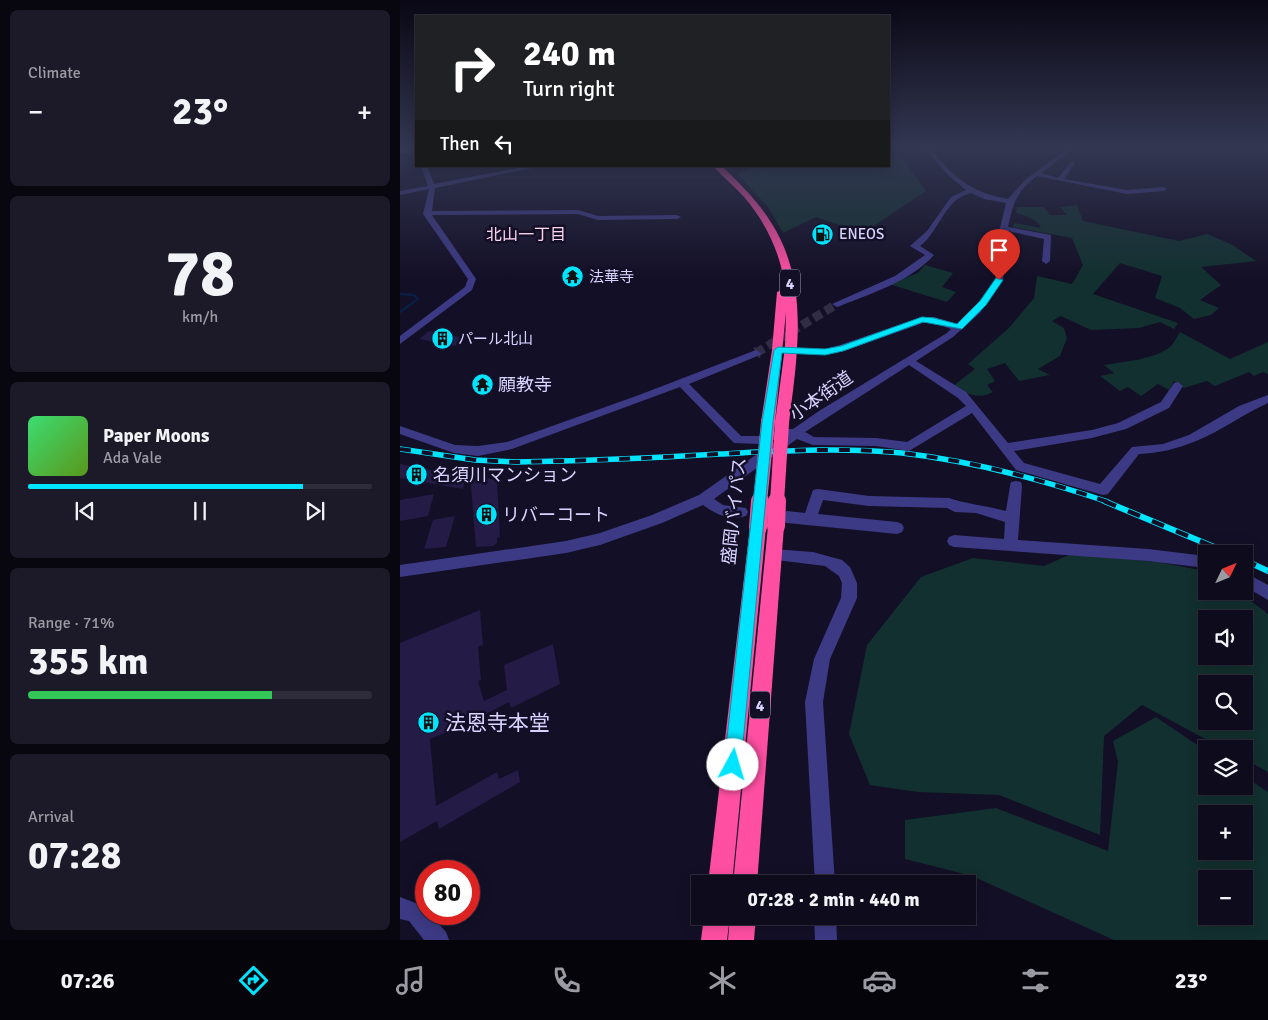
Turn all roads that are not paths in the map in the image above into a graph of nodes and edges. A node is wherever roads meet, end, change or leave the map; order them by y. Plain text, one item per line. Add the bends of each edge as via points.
1 (432, 191) edge
2 (734, 191) edge
3 (743, 191) edge
4 (969, 191) edge
5 (973, 191) edge
6 (1017, 191) edge
7 (1121, 191) edge
8 (1137, 191) edge
9 (1010, 202) junction
10 (428, 216) junction
11 (677, 217) dead end
12 (1004, 228) junction
13 (1046, 260) dead end
14 (837, 304) tunnel mouth
15 (958, 328) junction
16 (400, 341) edge
17 (785, 350) junction
18 (756, 353) tunnel mouth
19 (908, 360) junction
20 (681, 382) junction
21 (1178, 386) dead end
22 (1268, 399) edge
23 (973, 407) junction
24 (400, 430) edge
25 (798, 434) junction
26 (1006, 448) junction
27 (1016, 486) dead end
28 (704, 499) junction
29 (741, 512) dead end
30 (1012, 518) junction
31 (809, 520) junction
32 (773, 524) junction
33 (897, 528) dead end
34 (954, 542) dead end
35 (1011, 545) junction
36 (773, 555) junction
37 (1198, 561) edge
38 (400, 571) edge
39 (1253, 584) edge
40 (1268, 593) edge
41 (721, 875) edge
42 (747, 875) edge
43 (825, 875) edge
44 (400, 908) edge
45 (716, 925) edge
46 (742, 925) edge
47 (825, 925) edge
48 (438, 940) edge
49 (714, 940) edge
50 (741, 940) edge
51 (826, 940) edge

1 - 10 street
2 - 17 highway, 盛岡バイパス / 4 via 770,240 782,288
3 - 17 highway, 盛岡バイパス / 4 via 768,223 781,248 791,289
4 - 14 street via 952,200 942,211 935,227 914,246 930,254 920,264 907,274
5 - 9 street via 981,196
6 - 9 street, 小本街道
7 - 8 street
9 - 12 street, 小本街道
10 - 11 street via 455,212 578,212 598,218
10 - 16 street via 472,279 469,288
12 - 13 street via 1048,237
12 - 15 street, 小本街道 via 999,280 990,295
15 - 17 street via 934,320 922,320 825,352
15 - 19 street, 小本街道
17 - 32 highway, 盛岡バイパス / 4, bridge via 775,422
18 - 20 street
19 - 23 street via 962,395
19 - 25 street, 小本街道 via 823,414
20 - 24 street via 618,408 493,449 454,450
20 - 25 street via 738,440
21 - 26 street via 1165,405 1122,426
22 - 26 street via 1243,409 1193,438 1164,448 1136,450 1103,490 1020,466
23 - 25 street via 909,446 812,441
23 - 26 street
25 - 28 street, 小本街道
27 - 30 street
28 - 29 street via 720,510
28 - 38 street, 小本街道 via 600,539 566,547
30 - 31 street via 976,508 955,507 949,503 869,501 818,494
30 - 35 street
31 - 32 street
31 - 33 street
32 - 36 highway, 盛岡バイパス / 4
32 - 41 highway, 盛岡バイパス / 4
34 - 35 street
35 - 37 street
36 - 42 highway, 盛岡バイパス / 4
36 - 43 street via 828,560 844,569 851,587 822,660 814,702
39 - 40 street
44 - 48 street via 416,913
45 - 49 highway
46 - 50 highway
47 - 51 street

